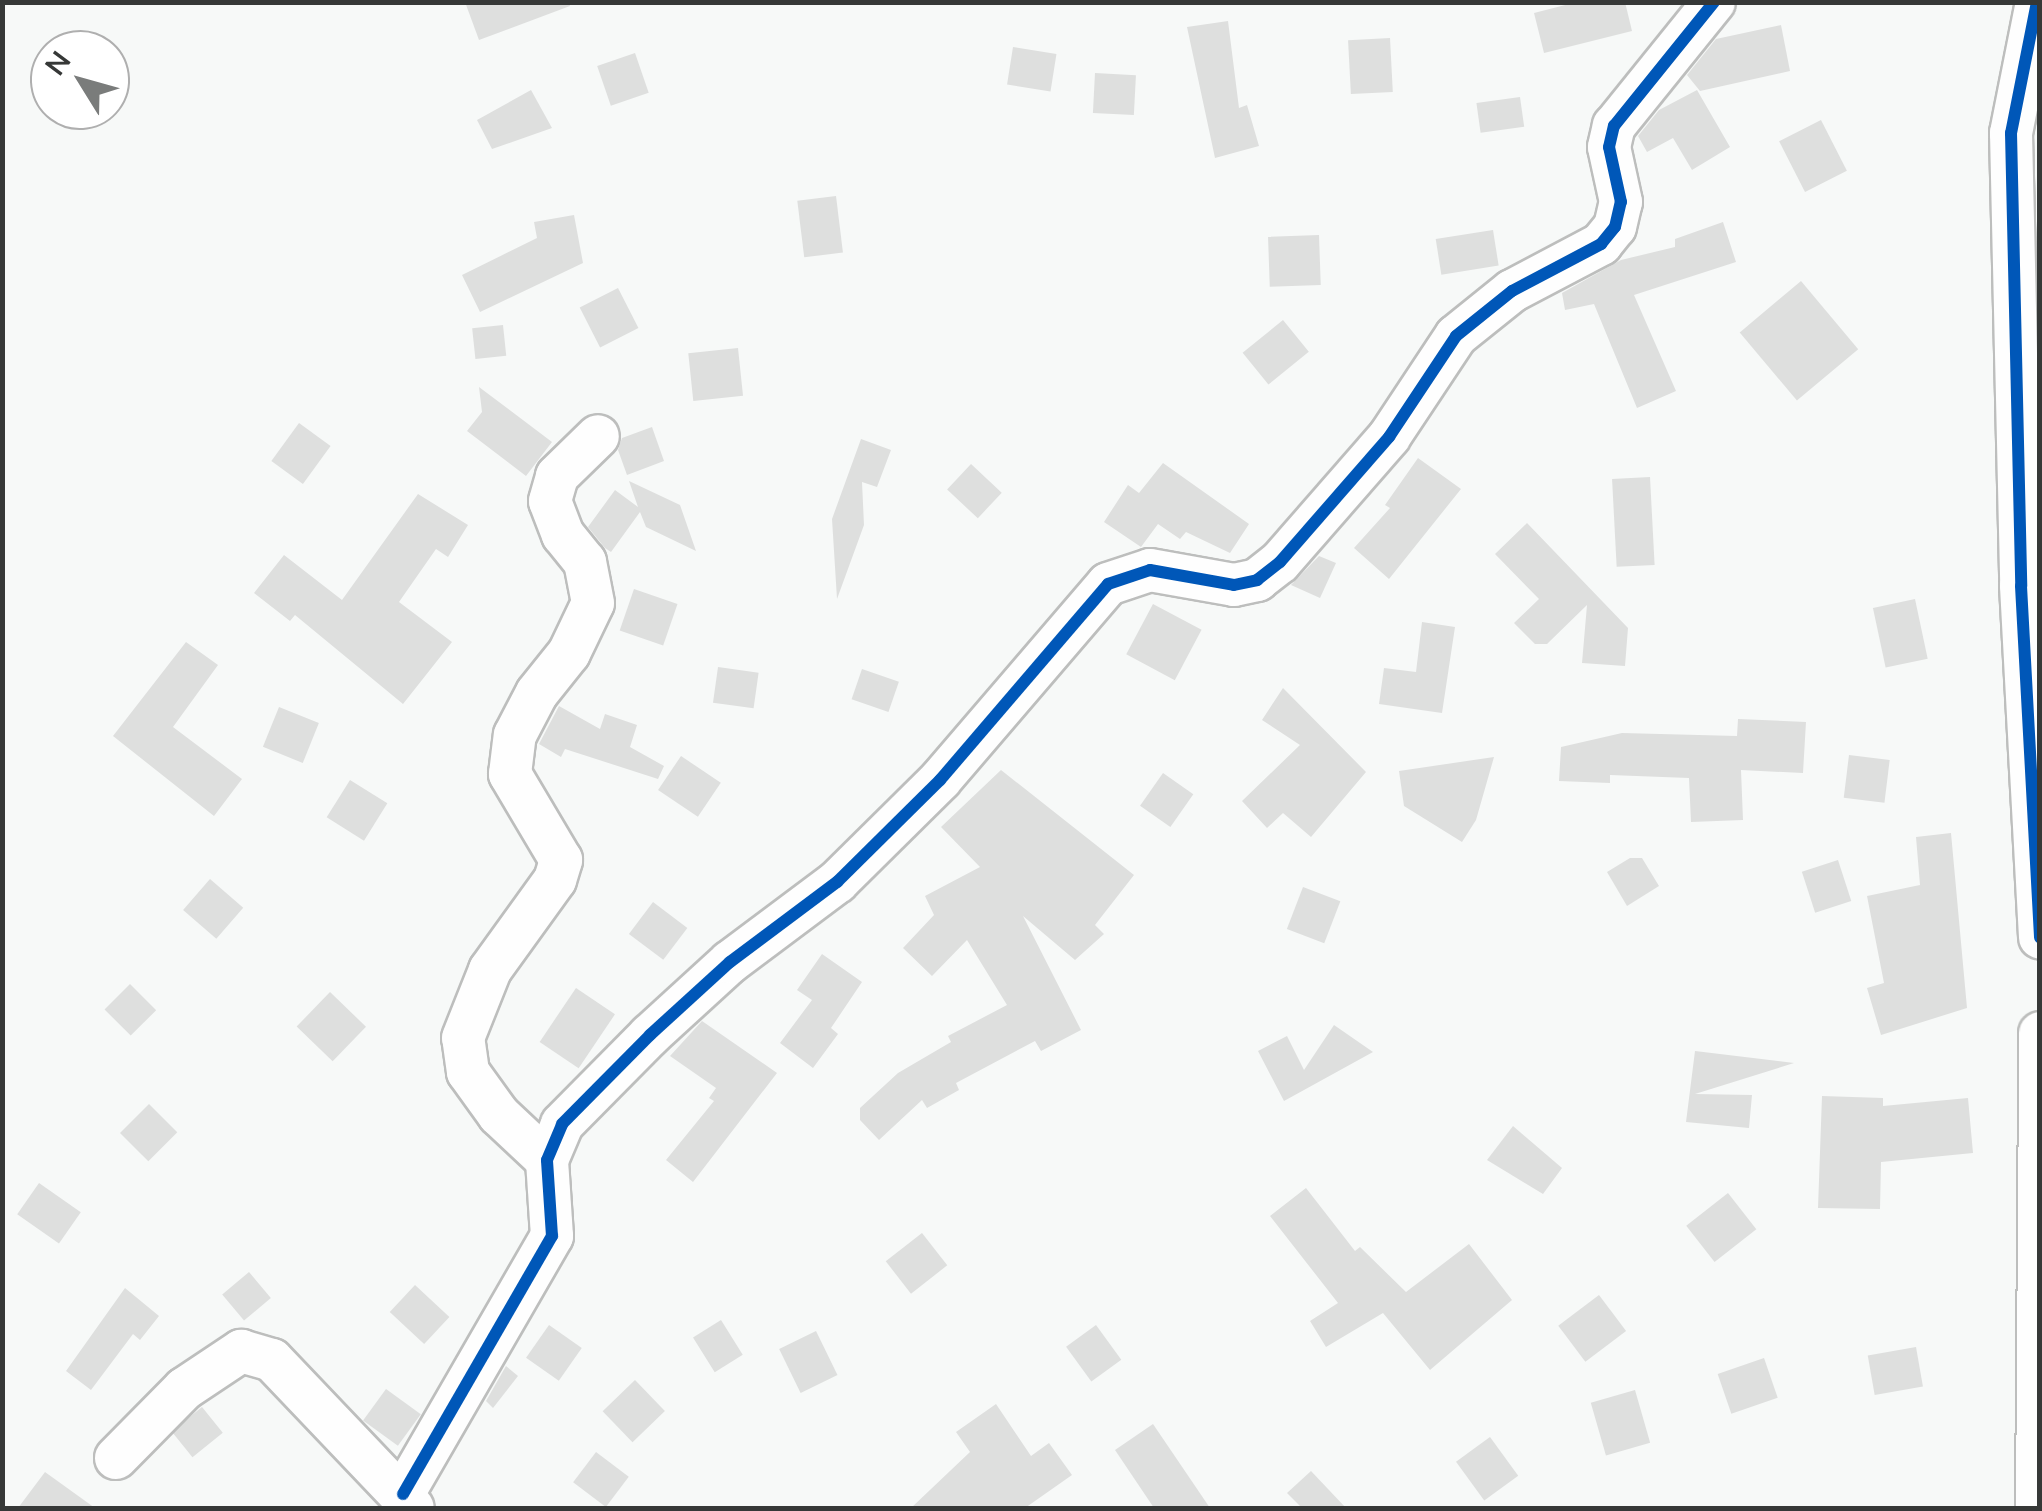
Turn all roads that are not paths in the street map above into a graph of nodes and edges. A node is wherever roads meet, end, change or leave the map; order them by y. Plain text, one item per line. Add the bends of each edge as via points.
1 (1714, 2) edge
2 (2034, 3) edge
3 (598, 436) dead end
4 (2040, 938) edge
5 (2040, 1032) edge
6 (547, 1160) junction
7 (116, 1458) dead end
8 (408, 1501) edge
9 (2037, 1508) edge

1 - 6 street via 1614,126 1610,147 1621,202 1616,228 1601,244 1512,291 1456,336 1389,437 1258,580 1234,586 1150,570 1108,584 940,780 837,882 730,962 650,1034 562,1124
2 - 4 street via 2011,133 2022,586
3 - 6 street via 558,476 550,501 562,535 585,562 593,603 569,654 536,692 515,735 510,774 561,860 555,880 490,970 463,1038 468,1072 499,1116
5 - 9 street
6 - 8 street via 552,1236
7 - 8 street via 184,1389 240,1351 272,1360

